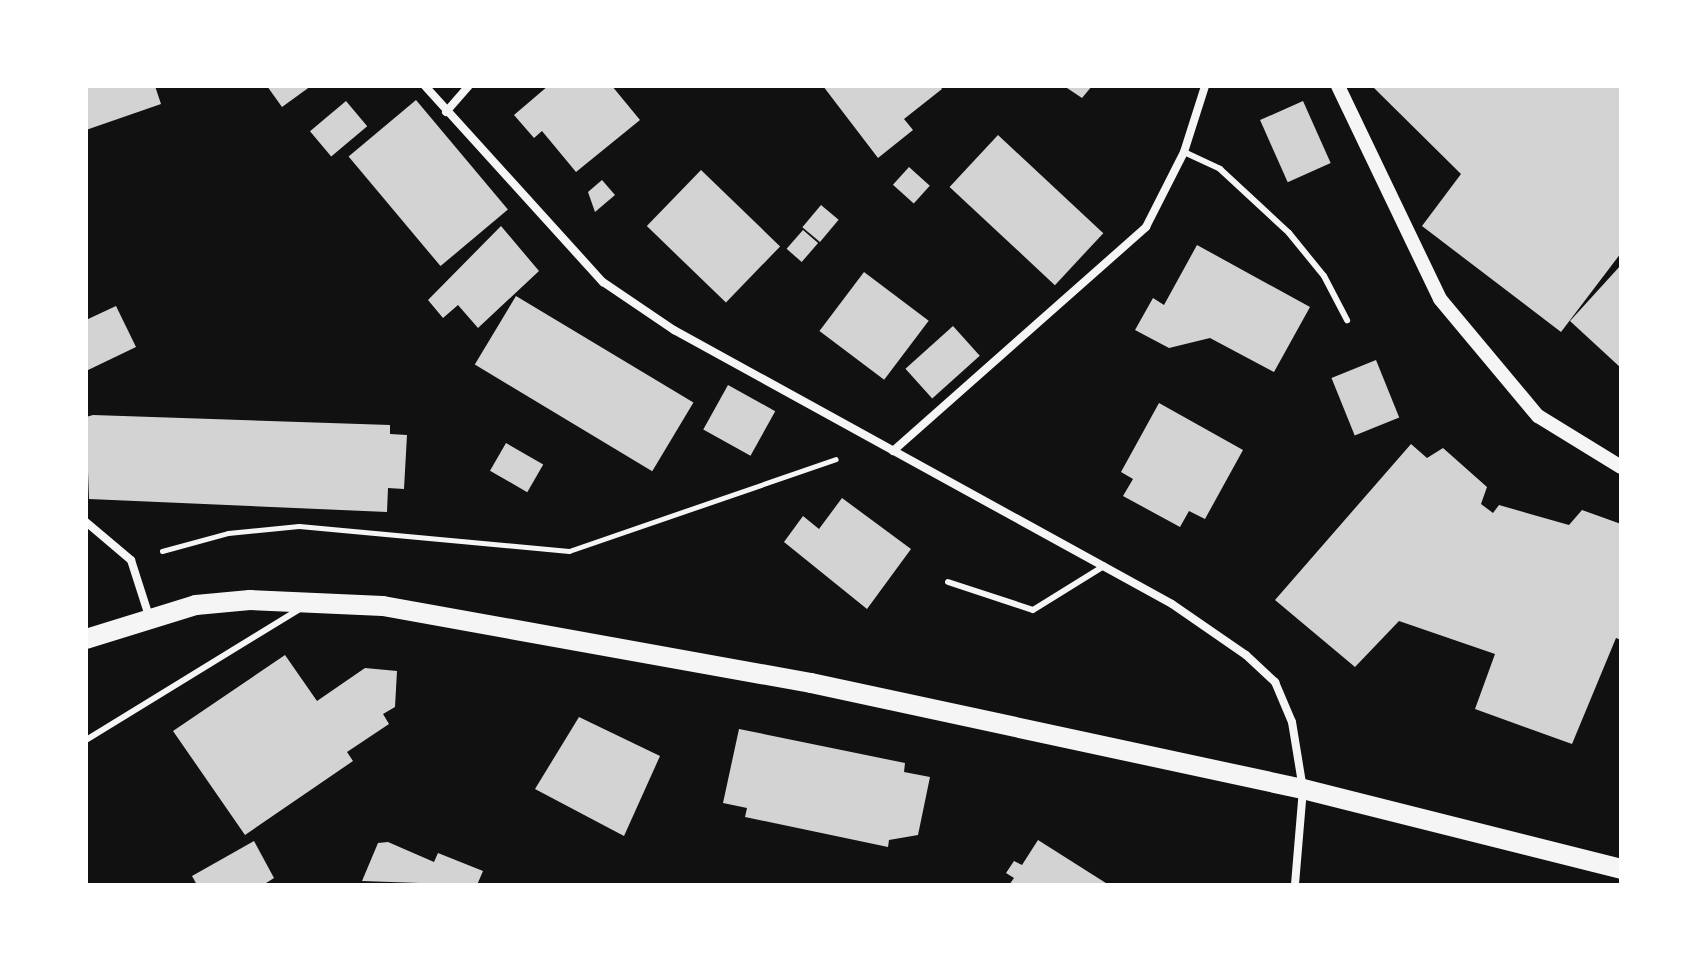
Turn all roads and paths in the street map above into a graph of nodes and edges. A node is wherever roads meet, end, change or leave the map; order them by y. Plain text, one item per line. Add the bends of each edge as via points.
1 (425, 86) edge
2 (469, 86) edge
3 (1205, 86) edge
4 (1338, 86) edge
5 (446, 112) junction
6 (1184, 152) junction
7 (1347, 320) dead end
8 (893, 451) junction
9 (1621, 467) edge
10 (86, 522) edge
11 (131, 560) junction
12 (1104, 566) junction
13 (948, 582) dead end
14 (312, 601) junction
15 (149, 616) junction
16 (86, 639) edge
17 (86, 740) edge
18 (1303, 789) junction
19 (1621, 869) edge
20 (1295, 885) edge

1 - 5 street
2 - 5 street
3 - 6 street
4 - 9 street via 1440,299 1538,416
5 - 8 street via 603,282 674,330
6 - 7 lane via 1220,169 1289,233
6 - 8 street via 1146,227
8 - 11 path via 827,460 569,551 299,526 228,533
8 - 12 street
10 - 11 street
11 - 15 street
12 - 13 lane via 1033,610
12 - 18 street via 1172,604 1275,682 1292,722
14 - 15 main road via 250,600
14 - 17 lane
14 - 18 main road via 383,606 678,658
15 - 16 main road
18 - 19 main road
18 - 20 street

